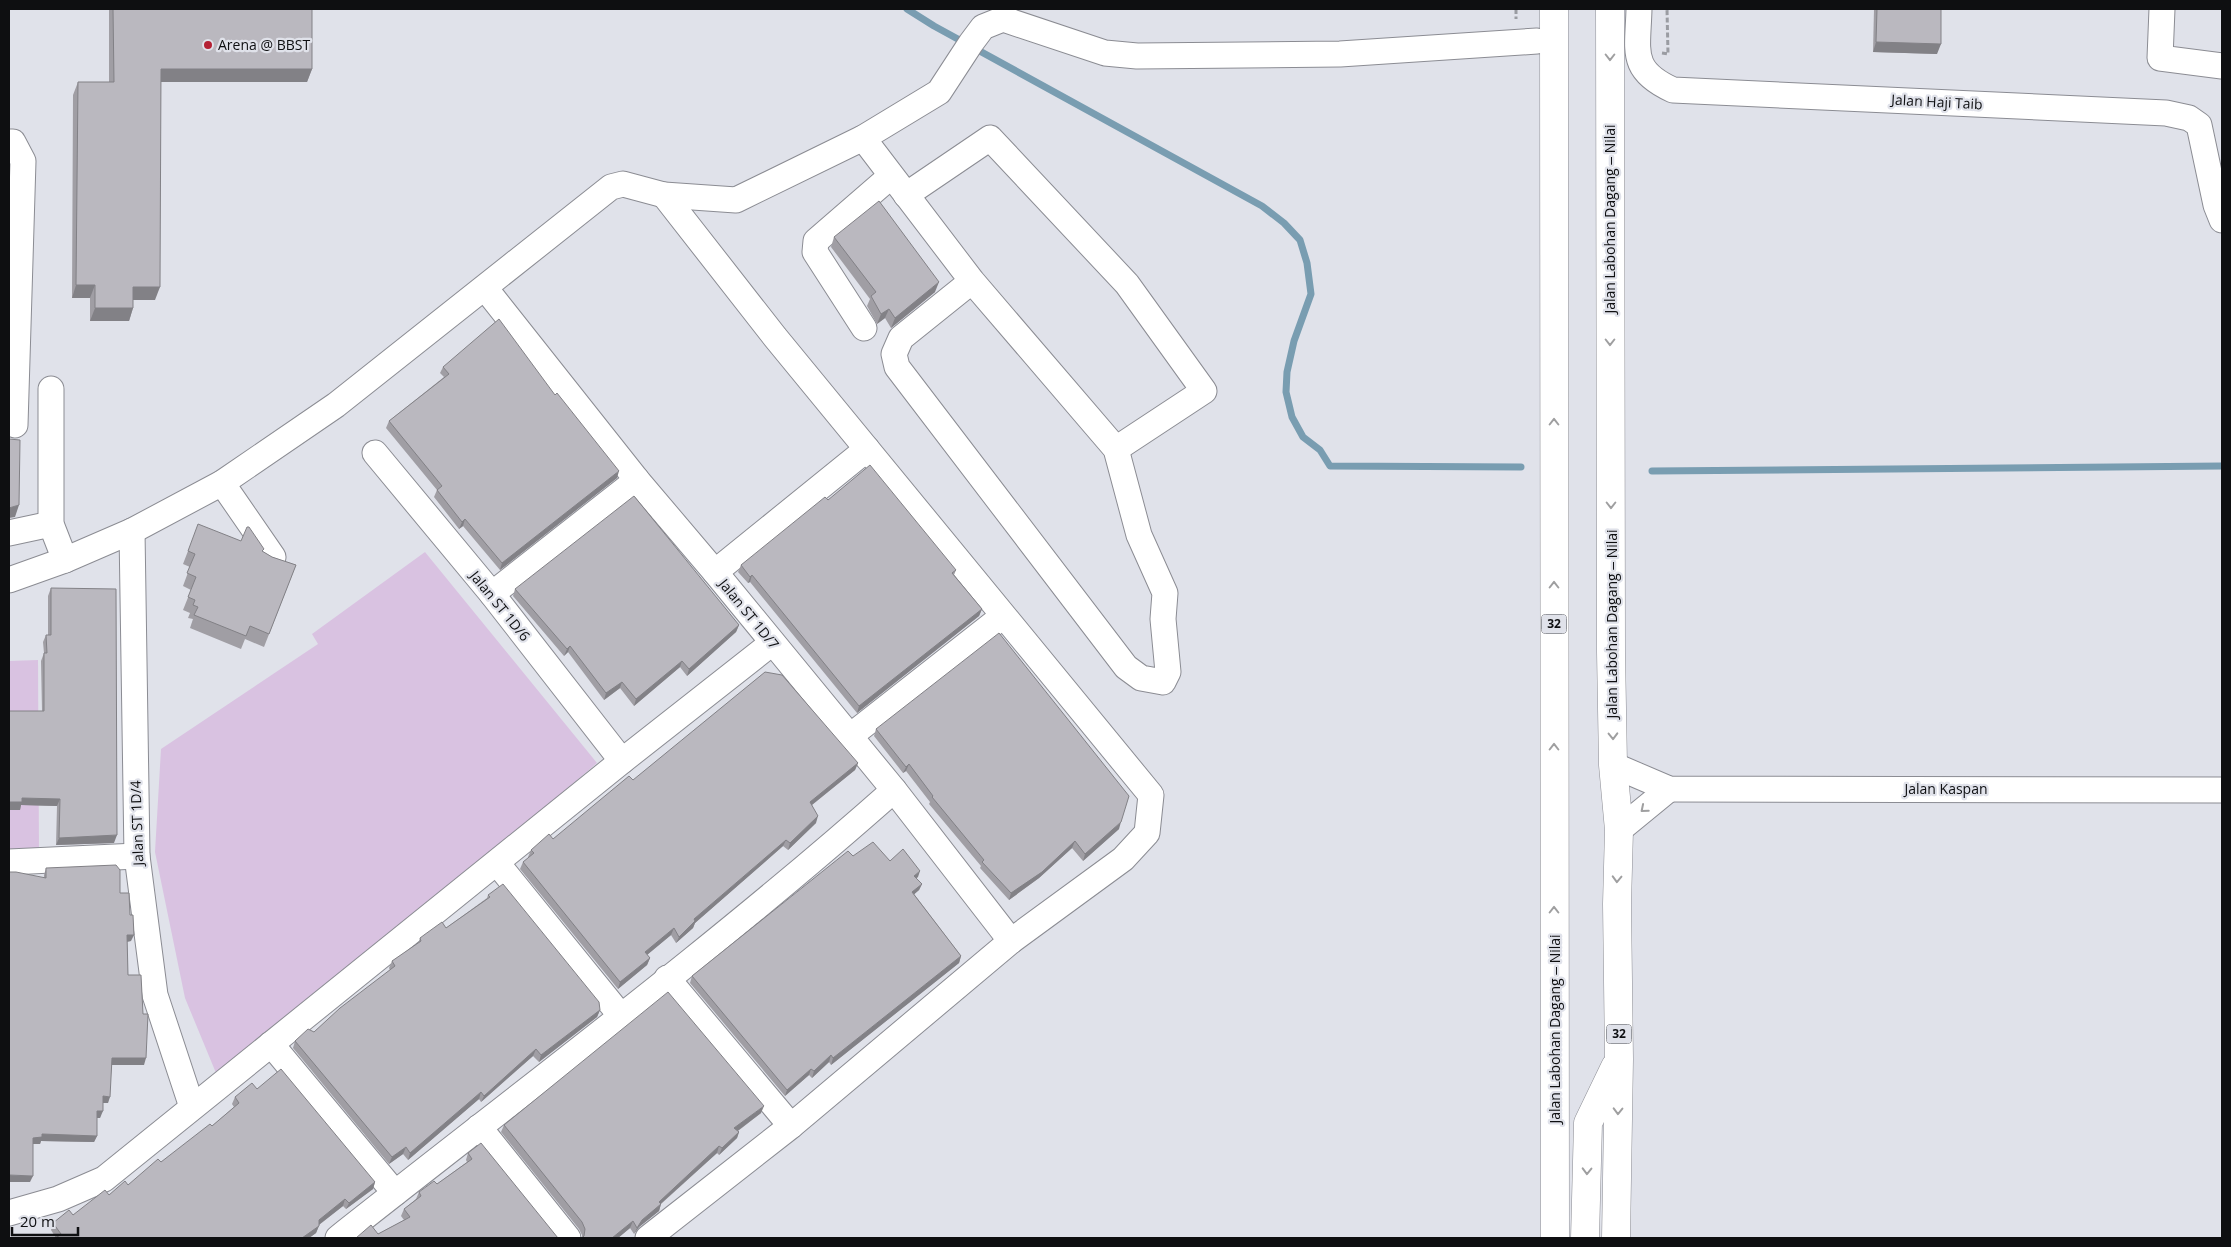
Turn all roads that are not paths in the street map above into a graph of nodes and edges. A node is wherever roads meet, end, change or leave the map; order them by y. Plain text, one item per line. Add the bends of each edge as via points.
1 (1554, 9) edge
2 (1610, 9) edge
3 (1639, 9) edge
4 (2162, 9) edge
5 (1003, 14) edge
6 (1537, 41) dead end
7 (2222, 66) edge
8 (863, 138) junction
9 (9, 142) edge
10 (899, 185) junction
11 (664, 195) junction
12 (2222, 220) edge
13 (15, 230) edge
14 (972, 281) junction
15 (485, 288) junction
16 (864, 328) dead end
17 (50, 389) dead end
18 (15, 425) dead end
19 (867, 449) junction
20 (1116, 449) junction
21 (375, 453) dead end
22 (637, 480) junction
23 (222, 483) junction
24 (51, 524) junction
25 (132, 531) junction
26 (9, 533) edge
27 (273, 557) edge
28 (65, 560) junction
29 (715, 572) junction
30 (9, 580) edge
31 (492, 594) junction
32 (1003, 616) junction
33 (772, 643) junction
34 (849, 736) junction
35 (622, 761) junction
36 (1614, 765) junction
37 (1669, 789) junction
38 (894, 790) junction
39 (2222, 790) edge
40 (1619, 830) junction
41 (137, 856) junction
42 (9, 862) edge
43 (497, 863) junction
44 (1011, 941) junction
45 (667, 978) junction
46 (620, 1016) junction
47 (271, 1044) junction
48 (1619, 1059) junction
49 (192, 1107) junction
50 (1555, 1122) junction
51 (479, 1126) junction
52 (791, 1126) junction
53 (396, 1193) junction
54 (9, 1213) edge
55 (338, 1238) edge
56 (568, 1238) edge
57 (648, 1238) edge
58 (1544, 1238) edge
59 (1555, 1238) edge
60 (1585, 1238) edge
61 (1616, 1238) edge

50 -> 1 main road, Jalan Labohan Dagang ‒ Nilai / 32
2 -> 36 main road, Jalan Labohan Dagang ‒ Nilai / 32
3 - 12 street, Jalan Haji Taib via 1638,58 1647,76 1673,90 2166,113 2189,118 2199,125
4 - 7 street via 2160,58
5 - 6 street via 1105,53 1137,56 1340,54
5 - 8 street via 983,27 939,92
8 - 10 street
8 - 11 street via 736,200
9 - 13 street via 13,142 23,160
10 - 14 street
10 - 16 street via 816,241 815,252
10 - 20 street via 990,138 1127,284 1204,391
11 - 15 street via 623,184 611,187
11 - 19 street
13 - 18 street
14 - 20 street
14 - 20 street via 901,338 894,354 897,367 1126,667 1141,678 1163,682 1168,672 1163,619 1165,593 1139,535
15 - 22 street, Jalan ST 1D/7
15 - 23 street via 336,406
17 - 24 street
19 - 29 street
19 - 32 street
21 - 31 street, Jalan ST 1D/6
22 - 29 street, Jalan ST 1D/7
22 - 31 street
23 - 25 street
23 - 27 street
24 - 26 street
24 - 28 street
25 - 28 street
25 - 41 street, Jalan ST 1D/4
28 - 30 street
29 - 33 street, Jalan ST 1D/7
31 - 35 street, Jalan ST 1D/6
32 - 34 street
32 - 44 street via 1150,795 1147,833 1123,859
33 - 34 street, Jalan ST 1D/7
33 - 35 street
34 - 38 street, Jalan ST 1D/7
35 - 43 street
36 - 37 street
36 - 40 main road, Jalan Labohan Dagang ‒ Nilai / 32
37 - 39 street, Jalan Kaspan
37 -> 40 street
38 - 44 street, Jalan ST 1D/7
38 - 45 street via 823,853
40 -> 48 main road, Jalan Labohan Dagang ‒ Nilai / 32 via 1616,904
41 - 42 street
41 - 49 street, Jalan ST 1D/4 via 155,995
43 - 46 street
43 - 47 street
44 - 52 street
45 - 46 street
45 - 52 street
46 - 51 street
47 - 49 street
47 - 53 street
48 -> 60 main road via 1588,1123
48 -> 61 main road, Jalan Labohan Dagang ‒ Nilai / 32
49 - 54 street via 104,1179 58,1199
50 - 58 main road
50 - 59 main road, Jalan Labohan Dagang ‒ Nilai / 32
51 - 53 street
51 - 56 street
52 - 57 street
53 - 55 street

